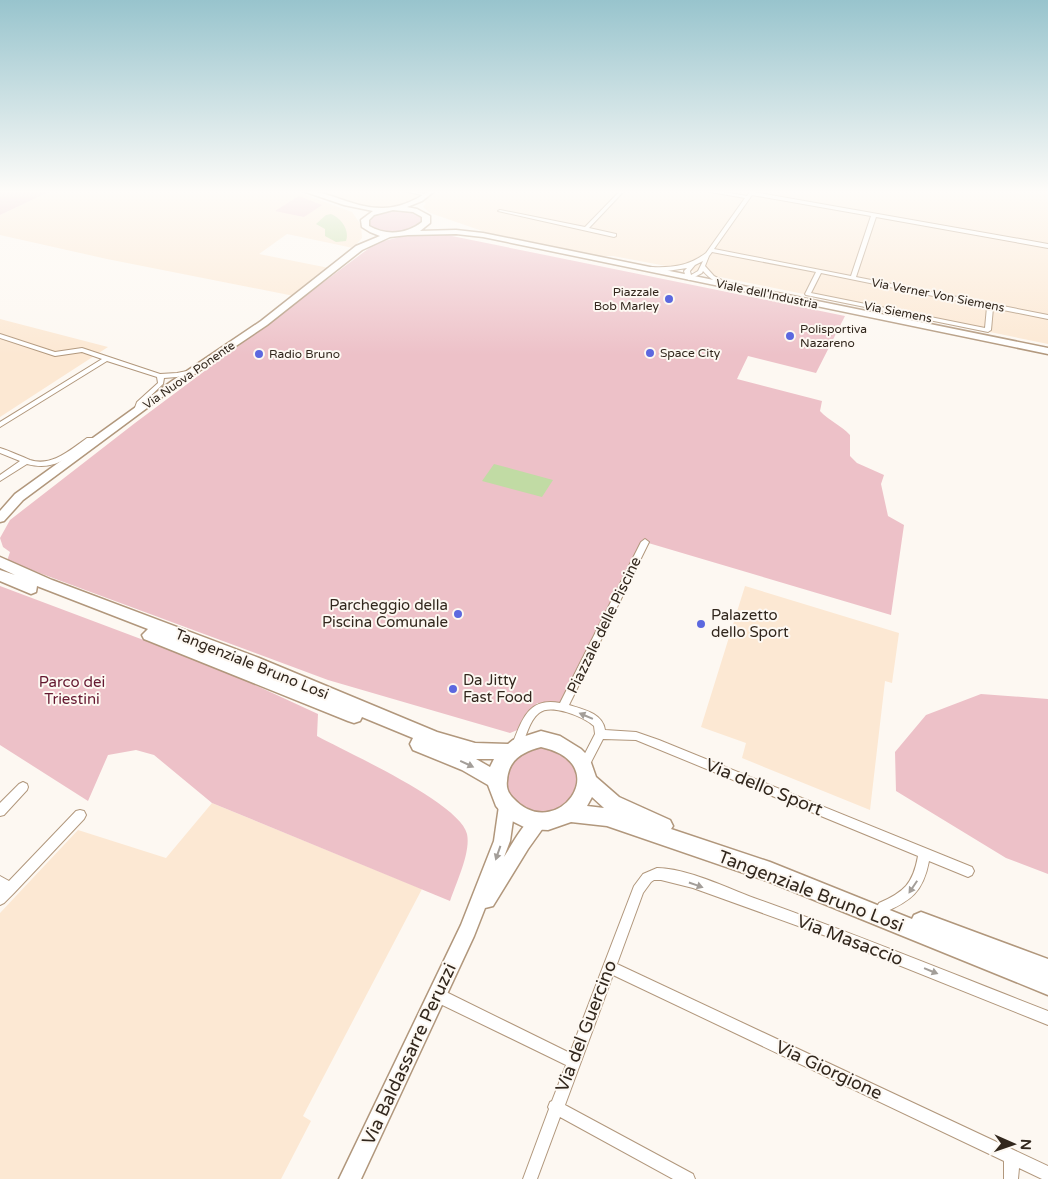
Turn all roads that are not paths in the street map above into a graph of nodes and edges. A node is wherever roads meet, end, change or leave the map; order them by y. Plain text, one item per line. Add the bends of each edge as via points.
1 (361, 245) edge
2 (365, 245) edge
3 (523, 245) edge
4 (714, 245) edge
5 (864, 245) edge
6 (359, 248) junction
7 (709, 252) junction
8 (692, 265) junction
9 (703, 267) junction
10 (640, 268) junction
11 (819, 271) junction
12 (689, 278) junction
13 (853, 279) junction
14 (729, 286) junction
15 (990, 305) junction
16 (1048, 317) edge
17 (0, 336) edge
18 (1048, 351) edge
19 (107, 358) junction
20 (192, 372) junction
21 (160, 376) junction
22 (136, 413) junction
23 (0, 425) edge
24 (99, 440) junction
25 (0, 450) edge
26 (26, 462) junction
27 (0, 479) edge
28 (17, 498) junction
29 (0, 504) edge
30 (0, 518) edge
31 (645, 542) dead end
32 (0, 562) edge
33 (0, 574) edge
34 (563, 708) junction
35 (600, 734) junction
36 (512, 749) junction
37 (585, 773) junction
38 (497, 781) junction
39 (23, 787) dead end
40 (507, 806) junction
41 (0, 811) edge
42 (569, 813) junction
43 (80, 815) dead end
44 (540, 822) junction
45 (924, 853) junction
46 (968, 871) dead end
47 (650, 876) joint
48 (5, 885) edge
49 (0, 899) edge
50 (883, 907) junction
51 (468, 930) junction
52 (609, 967) junction
53 (1048, 970) edge
54 (1048, 984) edge
55 (437, 995) junction
56 (1048, 1018) edge
57 (573, 1061) junction
58 (555, 1107) junction
59 (1012, 1157) junction
60 (1048, 1174) edge
61 (350, 1179) edge
62 (530, 1179) edge
63 (688, 1179) edge
64 (1011, 1179) edge

1 - 6 street
2 - 6 street, Via Nuova Ponente
3 - 10 street, Viale dell'Industria
4 - 7 street
5 - 13 street
6 - 20 street, Via Nuova Ponente via 264,323
7 - 8 street
7 - 9 street
7 - 11 street, Via Verner Von Siemens
8 - 10 street
8 - 12 street via 687,271
9 - 12 street
9 - 14 street via 712,277
10 - 12 street, Viale dell'Industria
11 - 13 street, Via Verner Von Siemens
11 - 15 street, Via Siemens via 808,294 988,330
12 - 14 street, Viale dell'Industria
13 - 15 street, Via Verner Von Siemens
14 - 18 street, Viale dell'Industria
15 - 16 street, Via Verner Von Siemens
17 - 19 street via 54,354 82,350
19 - 21 street
19 - 23 street
20 - 21 street
20 - 22 street, Via Nuova Ponente
21 - 22 street via 161,383 139,403
22 - 24 street, Via Nuova Ponente
24 - 26 street via 90,440 57,462 42,466
24 - 28 street, Via Nuova Ponente
25 - 26 street
26 - 27 street
28 - 29 street, Via Nuova Ponente
28 - 30 street, Via Nuova Ponente
31 - 34 street, Piazzale delle Piscine
32 - 36 main road, Tangenziale Bruno Losi via 47,584 254,663 434,739 475,751
33 -> 38 main road, Tangenziale Bruno Losi via 356,717 468,764
35 -> 34 street via 596,721
34 - 36 street via 548,704 535,708
35 - 37 street
35 - 45 street, Via dello Sport via 636,736 655,742
36 - 37 main road via 541,739 554,741 576,754
36 - 38 main road via 501,762
37 - 42 main road via 586,790
37 - 50 main road, Tangenziale Bruno Losi via 612,803 634,815
38 - 40 main road
39 - 41 street
40 - 44 main road via 526,818
40 -> 51 street, Via Baldassarre Peruzzi via 502,841
42 - 44 main road via 555,820
42 - 54 main road, Tangenziale Bruno Losi via 607,817 770,872
43 - 48 street
44 - 51 street, Via Baldassarre Peruzzi via 511,860
45 - 46 street, Via dello Sport
45 -> 50 street via 922,871 908,895
47 - 52 street, Via del Guercino via 638,890
47 -> 56 street, Via Masaccio via 660,874 681,880 798,920
48 - 49 street
50 - 53 main road, Tangenziale Bruno Losi
51 - 55 street, Via Baldassarre Peruzzi
52 - 57 street, Via del Guercino
52 - 59 street, Via Giorgione
55 - 57 street
55 - 61 street, Via Baldassarre Peruzzi
57 - 58 street, Via del Guercino
58 - 62 street, Via del Guercino
58 - 63 street
59 - 60 street, Via Giorgione
59 - 64 street

